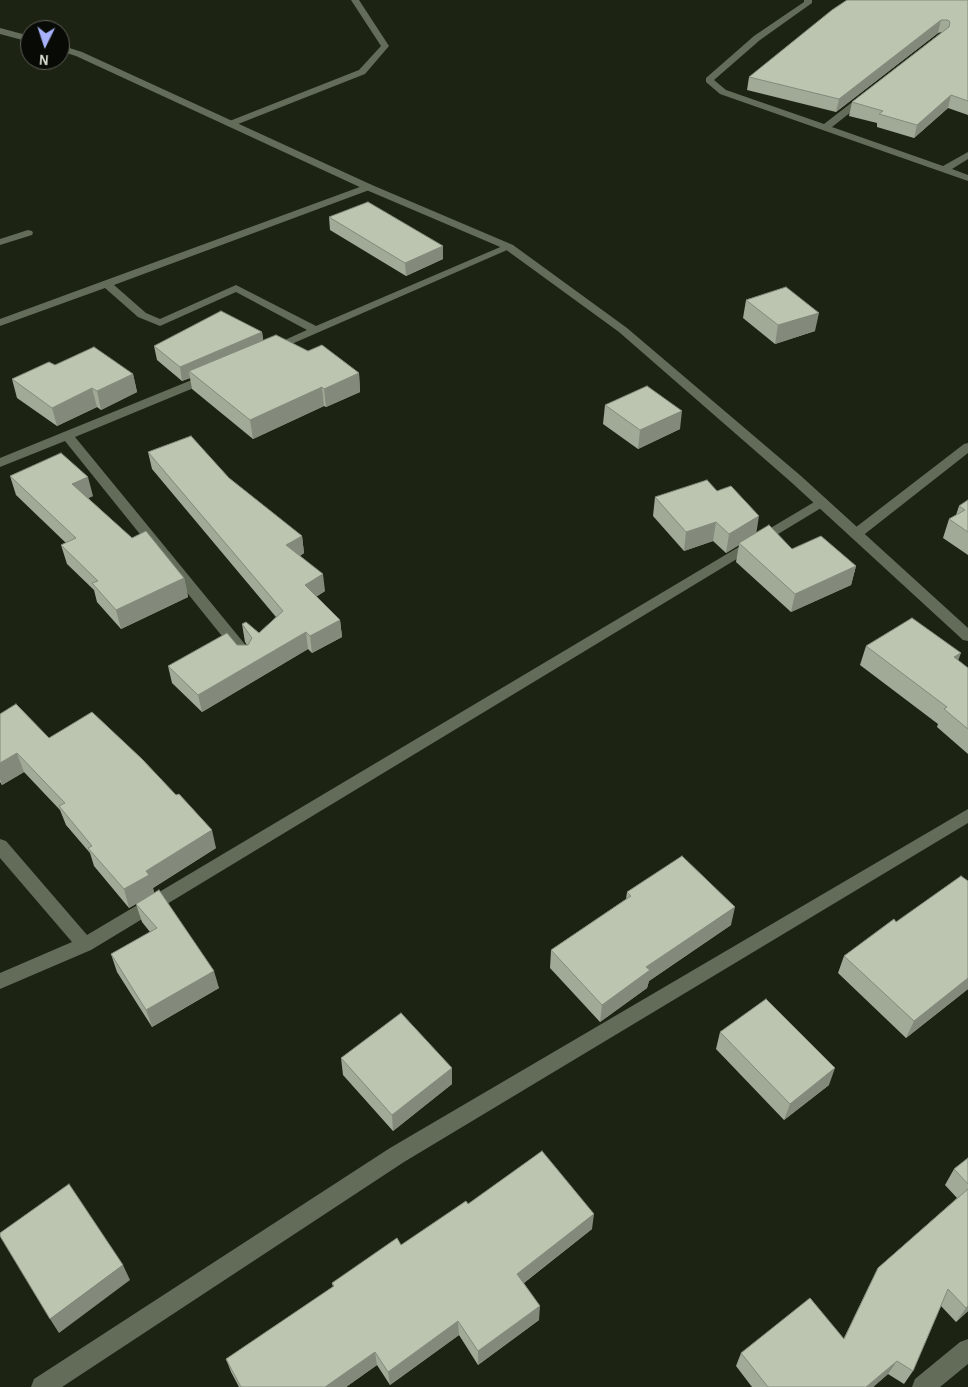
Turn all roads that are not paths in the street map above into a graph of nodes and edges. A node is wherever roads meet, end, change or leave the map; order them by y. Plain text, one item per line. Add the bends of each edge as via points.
1 (355, 0) edge
2 (808, 0) edge
3 (0, 32) edge
4 (20, 37) edge
5 (70, 51) edge
6 (873, 91) edge
7 (230, 124) junction
8 (826, 127) junction
9 (968, 155) edge
10 (945, 169) junction
11 (968, 178) edge
12 (368, 187) junction
13 (28, 233) dead end
14 (0, 242) edge
15 (509, 247) junction
16 (107, 284) junction
17 (0, 322) edge
18 (316, 331) junction
19 (262, 354) edge
20 (218, 373) edge
21 (68, 436) junction
22 (968, 447) edge
23 (0, 463) edge
24 (821, 502) junction
25 (856, 534) junction
26 (968, 636) edge
27 (246, 656) edge
28 (968, 815) edge
29 (0, 846) edge
30 (84, 945) junction
31 (0, 981) edge
32 (968, 1350) edge
33 (42, 1387) edge
34 (923, 1387) edge

1 - 7 street via 385,46 362,72
2 - 8 street via 709,80 722,92
3 - 4 street
5 - 7 street
6 - 8 street
7 - 12 street
8 - 10 street
9 - 10 street
10 - 11 street
12 - 15 street
12 - 16 street
13 - 14 street
15 - 18 street
15 - 24 street via 623,330
16 - 17 street
16 - 18 street via 142,315 160,323 236,288
18 - 19 street
20 - 21 street
21 - 23 street
21 - 27 street
22 - 25 street
24 - 25 street
24 - 30 street
25 - 26 street
28 - 33 street via 397,1156
29 - 30 street
30 - 31 street
32 - 34 street

